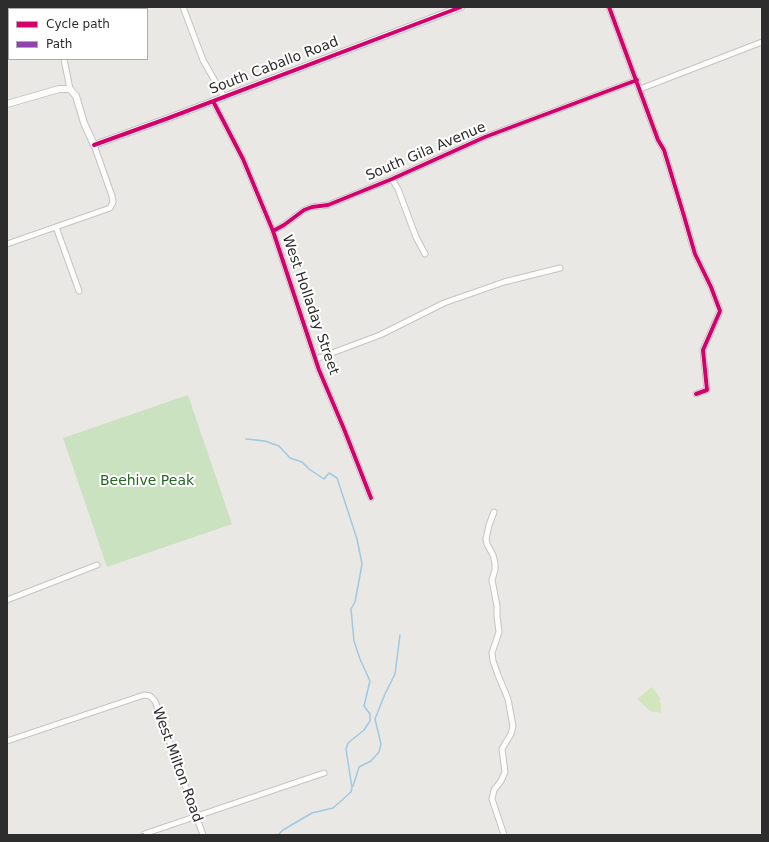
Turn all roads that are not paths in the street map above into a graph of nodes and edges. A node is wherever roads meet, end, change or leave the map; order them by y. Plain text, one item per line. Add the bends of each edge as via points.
1 (183, 7) edge
2 (461, 7) edge
3 (609, 7) edge
4 (762, 42) edge
5 (64, 60) edge
6 (637, 80) junction
7 (70, 89) junction
8 (640, 89) junction
9 (224, 97) junction
10 (213, 101) junction
11 (7, 104) edge
12 (94, 145) junction
13 (392, 179) junction
14 (56, 227) junction
15 (272, 231) junction
16 (7, 244) edge
17 (425, 254) dead end
18 (560, 268) dead end
19 (79, 291) dead end
20 (316, 358) junction
21 (696, 394) dead end
22 (371, 498) dead end
23 (494, 512) dead end
24 (97, 566) dead end
25 (7, 600) edge
26 (7, 741) edge
27 (324, 773) dead end
28 (196, 816) junction
29 (144, 834) edge
30 (203, 835) edge
31 (504, 835) edge

1 - 9 street via 203,60
2 - 9 street, South Caballo Road
3 - 6 street
4 - 8 street
5 - 7 street
6 - 8 street
6 - 13 street, South Gila Avenue via 486,137
7 - 11 street via 59,89
7 - 12 street via 76,96
8 - 21 street via 664,150 695,254 720,311 703,350 707,390
9 - 10 street, South Caballo Road
10 - 12 street, South Caballo Road
10 - 15 street, West Holladay Street via 243,159
12 - 14 street via 113,202 110,208
13 - 15 street, South Gila Avenue via 328,205 304,210
13 - 17 street
14 - 16 street
14 - 19 street
15 - 20 street, West Holladay Street
18 - 20 street via 504,282 444,303 380,336
20 - 22 street, West Holladay Street
23 - 31 street via 486,539 495,563 492,580 500,632 492,653 495,668 508,699 513,726 502,749 505,772 502,781 494,790 492,799
24 - 25 street
26 - 28 street, West Milton Road via 144,695 150,696 155,701
27 - 28 street
28 - 29 street
28 - 30 street, West Milton Road

